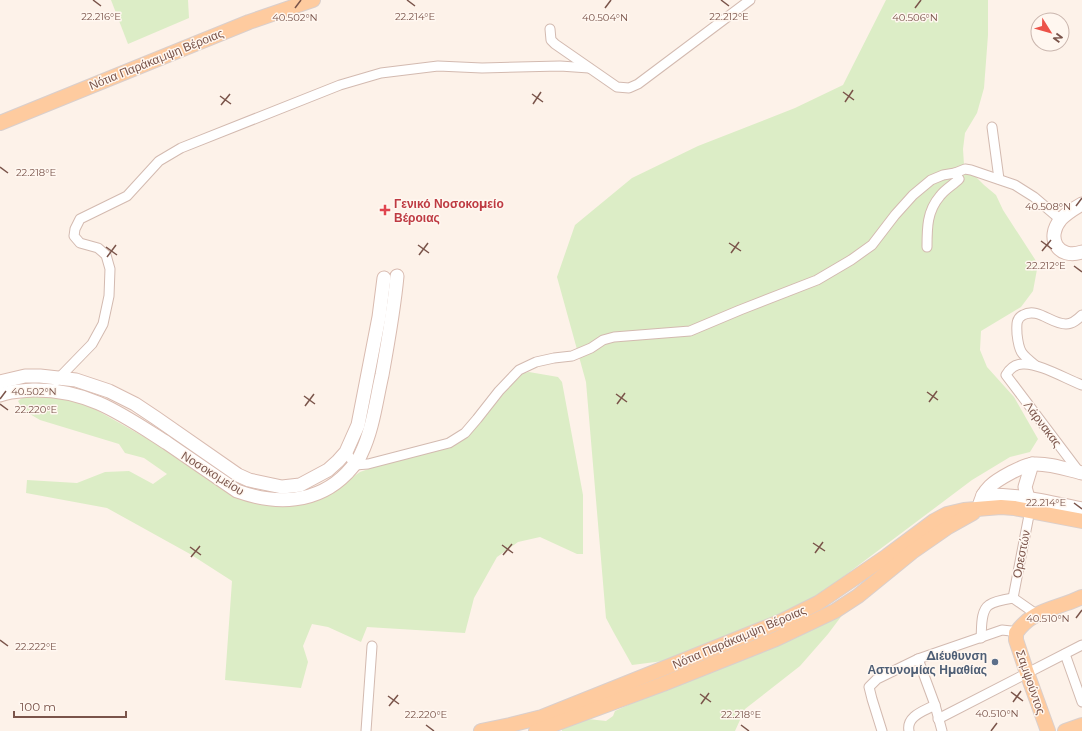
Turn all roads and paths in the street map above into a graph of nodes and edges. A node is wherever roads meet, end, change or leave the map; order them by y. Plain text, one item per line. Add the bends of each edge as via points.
1 (313, 0) edge
2 (750, 0) edge
3 (550, 29) dead end
4 (589, 68) junction
5 (0, 123) edge
6 (992, 127) dead end
7 (955, 173) junction
8 (999, 179) junction
9 (1082, 204) edge
10 (1061, 220) junction
11 (927, 247) dead end
12 (1082, 252) edge
13 (1082, 315) edge
14 (1036, 366) junction
15 (59, 378) junction
16 (0, 382) edge
17 (1082, 384) edge
18 (47, 390) junction
19 (0, 395) edge
20 (346, 452) junction
21 (1032, 464) junction
22 (355, 465) junction
23 (1081, 472) edge
24 (983, 495) junction
25 (1029, 504) junction
26 (979, 509) junction
27 (1082, 509) edge
28 (1082, 521) edge
29 (1082, 597) edge
30 (1013, 598) junction
31 (1036, 614) junction
32 (1016, 633) junction
33 (981, 638) junction
34 (1082, 645) edge
35 (372, 646) dead end
36 (1065, 654) junction
37 (918, 659) junction
38 (1027, 673) junction
39 (1082, 702) edge
40 (935, 705) junction
41 (938, 719) junction
42 (1082, 725) edge
43 (366, 731) edge
44 (481, 731) edge
45 (536, 731) edge
46 (882, 731) edge
47 (909, 731) edge
48 (942, 731) edge
49 (1048, 731) edge
50 (1065, 731) edge

1 - 5 main road, Νότια Παράκαμψη Βέροιας via 242,24
2 - 4 street via 638,84 629,88 617,87
3 - 4 street via 551,40 555,44
4 - 15 street via 438,66 381,73 340,85 181,148 159,161 127,196 80,219 74,236 80,243 98,248 106,256 110,269 109,296 102,324 92,344
6 - 8 street
7 - 8 street via 965,169
7 - 11 street via 959,179 940,195 931,208 927,224
7 - 22 street via 943,174 931,180 913,195 872,245 817,280 690,331 614,337 572,356 536,362 519,370 465,432 449,443
8 - 10 street via 1034,197
9 - 10 street
10 - 12 street via 1055,231 1055,243 1067,254
13 - 14 street via 1074,322 1066,324 1033,312 1020,316 1016,326 1019,348
14 - 17 street
14 - 23 street, Λάρνακας via 1013,366 1006,375
15 - 16 street, Νοσοκομείου via 25,376
15 - 18 street
15 - 20 street, Νοσοκομείου via 92,384 135,404 249,480 282,487 300,485 328,470
18 - 19 street, Νοσοκομείου
18 - 22 street, Νοσοκομείου via 77,395 122,414 237,491 254,497 282,501 312,496 327,490
20 - 22 street
20 - 22 street, Νοσοκομείου via 358,425 379,317 391,277 395,299 389,340 368,436
21 - 23 street
21 - 24 street via 991,483
21 - 25 street via 1025,487
24 - 25 street via 998,495
24 - 26 street
25 - 26 main road, Νότια Παράκαμψη Βέροιας
25 - 27 street
25 - 28 main road, Νότια Παράκαμψη Βέροιας
25 - 30 street, Ορεστών
26 - 44 main road, Νότια Παράκαμψη Βέροιας via 947,514 934,520 818,603 782,621 542,717
26 - 45 main road, Νότια Παράκαμψη Βέροιας via 912,552 858,596 835,611 776,639
29 - 31 main road
30 - 31 street
30 - 33 street via 989,605 982,618
31 - 32 main road via 1026,620
32 - 33 street via 1002,630
32 - 38 main road, Σαμψούντος
33 - 37 street
34 - 36 street
35 - 43 street
36 - 38 street
36 - 39 street
37 - 40 street
37 - 46 street via 876,679 869,687
38 - 41 street
38 - 49 main road, Σαμψούντος
40 - 41 street
40 - 47 street via 909,721
41 - 48 street
42 - 50 main road

